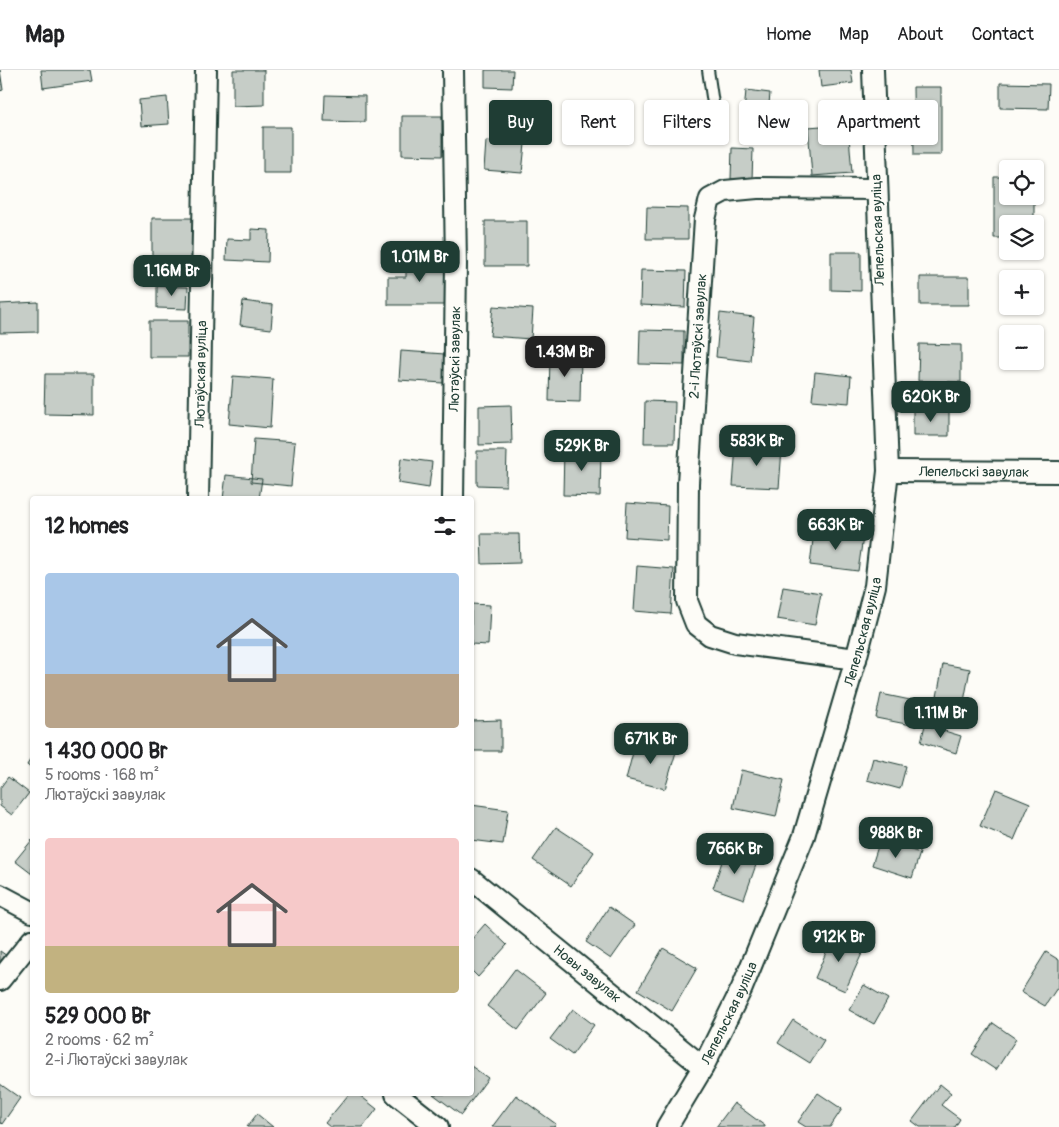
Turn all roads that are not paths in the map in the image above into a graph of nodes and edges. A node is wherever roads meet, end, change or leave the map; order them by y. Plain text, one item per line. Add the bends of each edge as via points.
1 (206, 70) edge
2 (453, 70) edge
3 (708, 70) edge
4 (873, 70) edge
5 (712, 100) edge
6 (876, 189) junction
7 (888, 471) junction
8 (1059, 472) edge
9 (198, 496) edge
10 (453, 496) edge
11 (856, 659) junction
12 (474, 881) edge
13 (0, 894) edge
14 (30, 911) edge
15 (30, 942) edge
16 (0, 980) edge
17 (703, 1067) junction
18 (399, 1096) edge
19 (438, 1127) edge
20 (667, 1127) edge

1 - 9 street, Лютаўская вуліца
2 - 10 street, Лютаўскі завулак via 456,264
3 - 5 lane
4 - 6 street, Лепельская вуліца
6 - 7 street, Лепельская вуліца
6 - 11 street, 2-і Лютаўскі завулак via 757,188 724,191 710,199 705,219 688,483 687,601 696,624 710,635 735,642
7 - 8 street, Лепельскі завулак
7 - 11 street, Лепельская вуліца via 875,586
11 - 17 street, Лепельская вуліца via 804,836 742,988
12 - 17 street, Новы завулак
13 - 14 street
15 - 16 street
17 - 20 street, Лепельская вуліца
18 - 19 street

